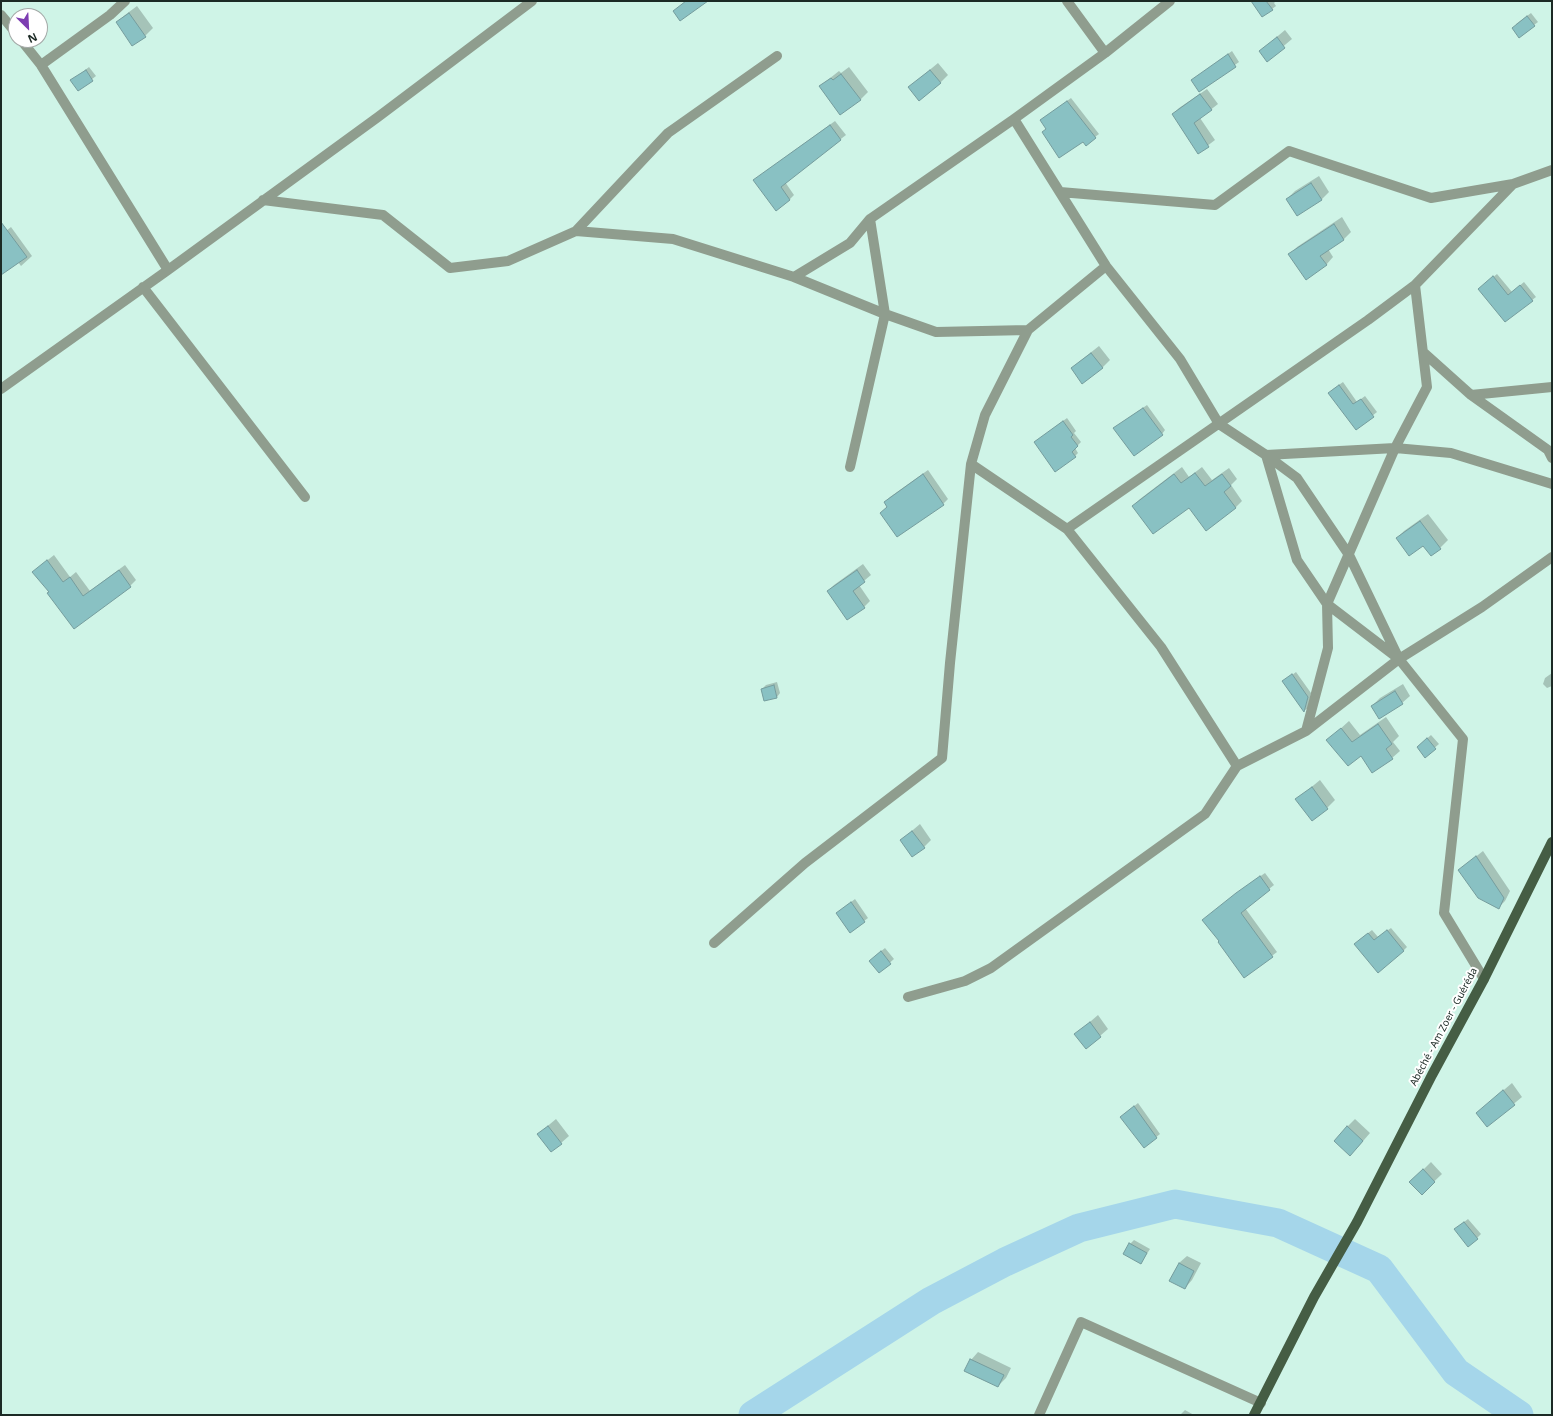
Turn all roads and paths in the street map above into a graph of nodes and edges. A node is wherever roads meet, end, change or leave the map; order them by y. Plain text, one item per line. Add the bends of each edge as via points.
1 (125, 1) edge
2 (532, 1) edge
3 (1067, 1) edge
4 (1170, 1) edge
5 (1, 15) edge
6 (8, 23) edge
7 (27, 48) edge
8 (1104, 53) junction
9 (777, 56) dead end
10 (41, 65) junction
11 (1014, 119) junction
12 (1552, 170) edge
13 (1513, 184) junction
14 (1060, 192) junction
15 (263, 200) junction
16 (870, 219) junction
17 (576, 231) junction
18 (1106, 266) junction
19 (168, 270) junction
20 (794, 277) junction
21 (1415, 285) junction
22 (143, 287) junction
23 (885, 314) junction
24 (1028, 330) junction
25 (1423, 352) junction
26 (1552, 386) edge
27 (1, 389) edge
28 (1471, 394) junction
29 (1219, 424) junction
30 (1395, 448) junction
31 (1266, 455) junction
32 (1552, 458) edge
33 (971, 464) junction
34 (850, 466) dead end
35 (1552, 484) edge
36 (305, 498) dead end
37 (1067, 529) junction
38 (1349, 555) junction
39 (1552, 557) edge
40 (1327, 604) junction
41 (1399, 659) junction
42 (1306, 731) junction
43 (1238, 766) junction
44 (1552, 842) edge
45 (714, 943) dead end
46 (1484, 979) junction
47 (908, 997) dead end
48 (1261, 1403) junction
49 (1039, 1415) edge
50 (1254, 1415) edge

1 - 10 street via 110,15
2 - 15 street
3 - 8 street
4 - 8 street
5 - 6 street
7 - 10 street
8 - 11 street
9 - 17 street via 668,133
10 - 19 street
11 - 14 street
11 - 16 street
12 - 13 street
13 - 14 street via 1431,198 1289,152 1215,205
13 - 21 street
14 - 18 street
15 - 17 street via 383,215 450,268 508,261
15 - 19 street
16 - 20 street via 850,243
16 - 23 street
17 - 20 street via 673,239
18 - 24 street
18 - 29 street via 1180,359
19 - 22 street
20 - 23 street
21 - 25 street
21 - 29 street
22 - 27 street
22 - 36 street
23 - 24 street via 936,332
23 - 34 street
24 - 33 street via 985,416
25 - 28 street
25 - 30 street via 1427,387
26 - 28 street
28 - 32 street via 1548,450
29 - 31 street
29 - 37 street
30 - 31 street
30 - 35 street via 1451,453
30 - 38 street
31 - 38 street via 1297,478
31 - 40 street via 1297,560
33 - 37 street
33 - 45 street via 942,758 805,863
37 - 43 street via 1161,647
38 - 40 street
38 - 41 street
39 - 41 street via 1482,607
40 - 41 street
40 - 42 street via 1328,648
41 - 42 street
41 - 46 street via 1463,739 1444,913
42 - 43 street
43 - 47 street via 1205,814 991,968 965,981
44 - 46 main road, Abéché - Am Zoer - Guéréda
46 - 48 main road, Abéché - Am Zoer - Guéréda via 1357,1222 1314,1297
48 - 49 street via 1081,1322
48 - 50 main road

